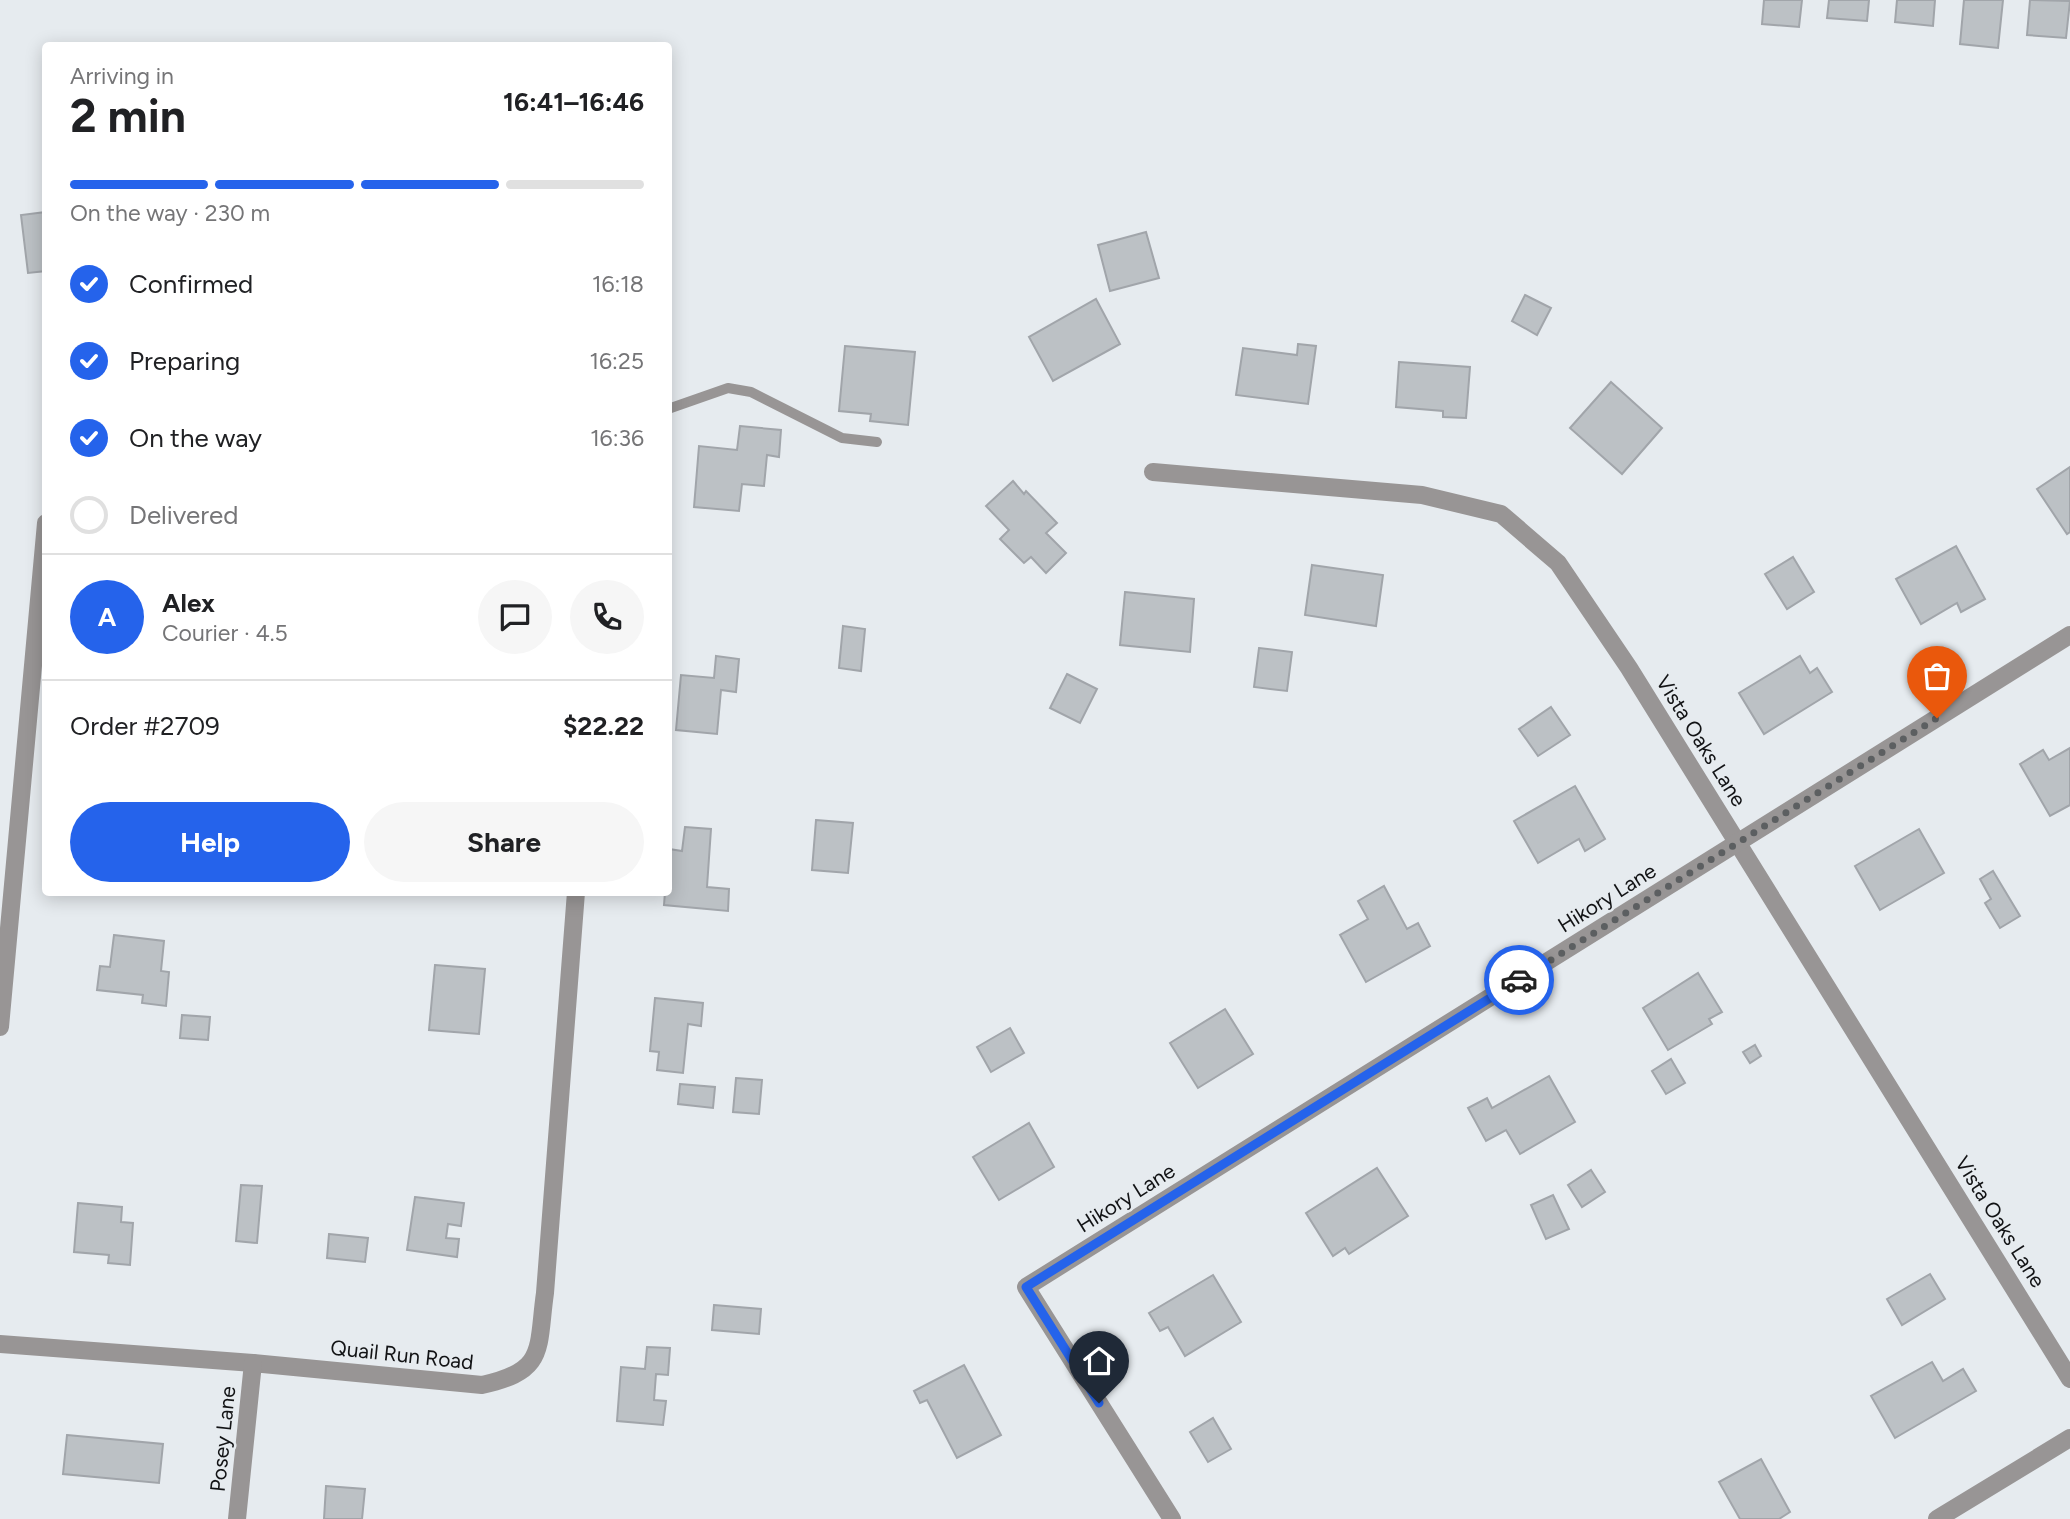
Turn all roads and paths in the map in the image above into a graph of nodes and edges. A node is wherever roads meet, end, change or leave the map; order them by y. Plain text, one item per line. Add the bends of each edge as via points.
1 (672, 408) edge
2 (877, 442) dead end
3 (1153, 472) dead end
4 (42, 567) edge
5 (2070, 635) edge
6 (1738, 843) junction
7 (576, 896) edge
8 (0, 1027) edge
9 (0, 1344) edge
10 (253, 1363) junction
11 (2070, 1379) edge
12 (2070, 1438) edge
13 (237, 1519) edge
14 (1172, 1519) edge
15 (1938, 1519) edge

1 - 2 lane via 728,388 751,392 842,438
3 - 6 street, Vista Oaks Lane via 1422,495 1500,514 1558,562
4 - 8 street
5 - 6 street, Hikory Lane
6 - 11 street, Vista Oaks Lane
6 - 14 street, Hikory Lane via 1026,1287
7 - 10 street, Quail Run Road via 545,1293 536,1355 525,1370 482,1385
9 - 10 street, Quail Run Road
10 - 13 street, Posey Lane
12 - 15 street

